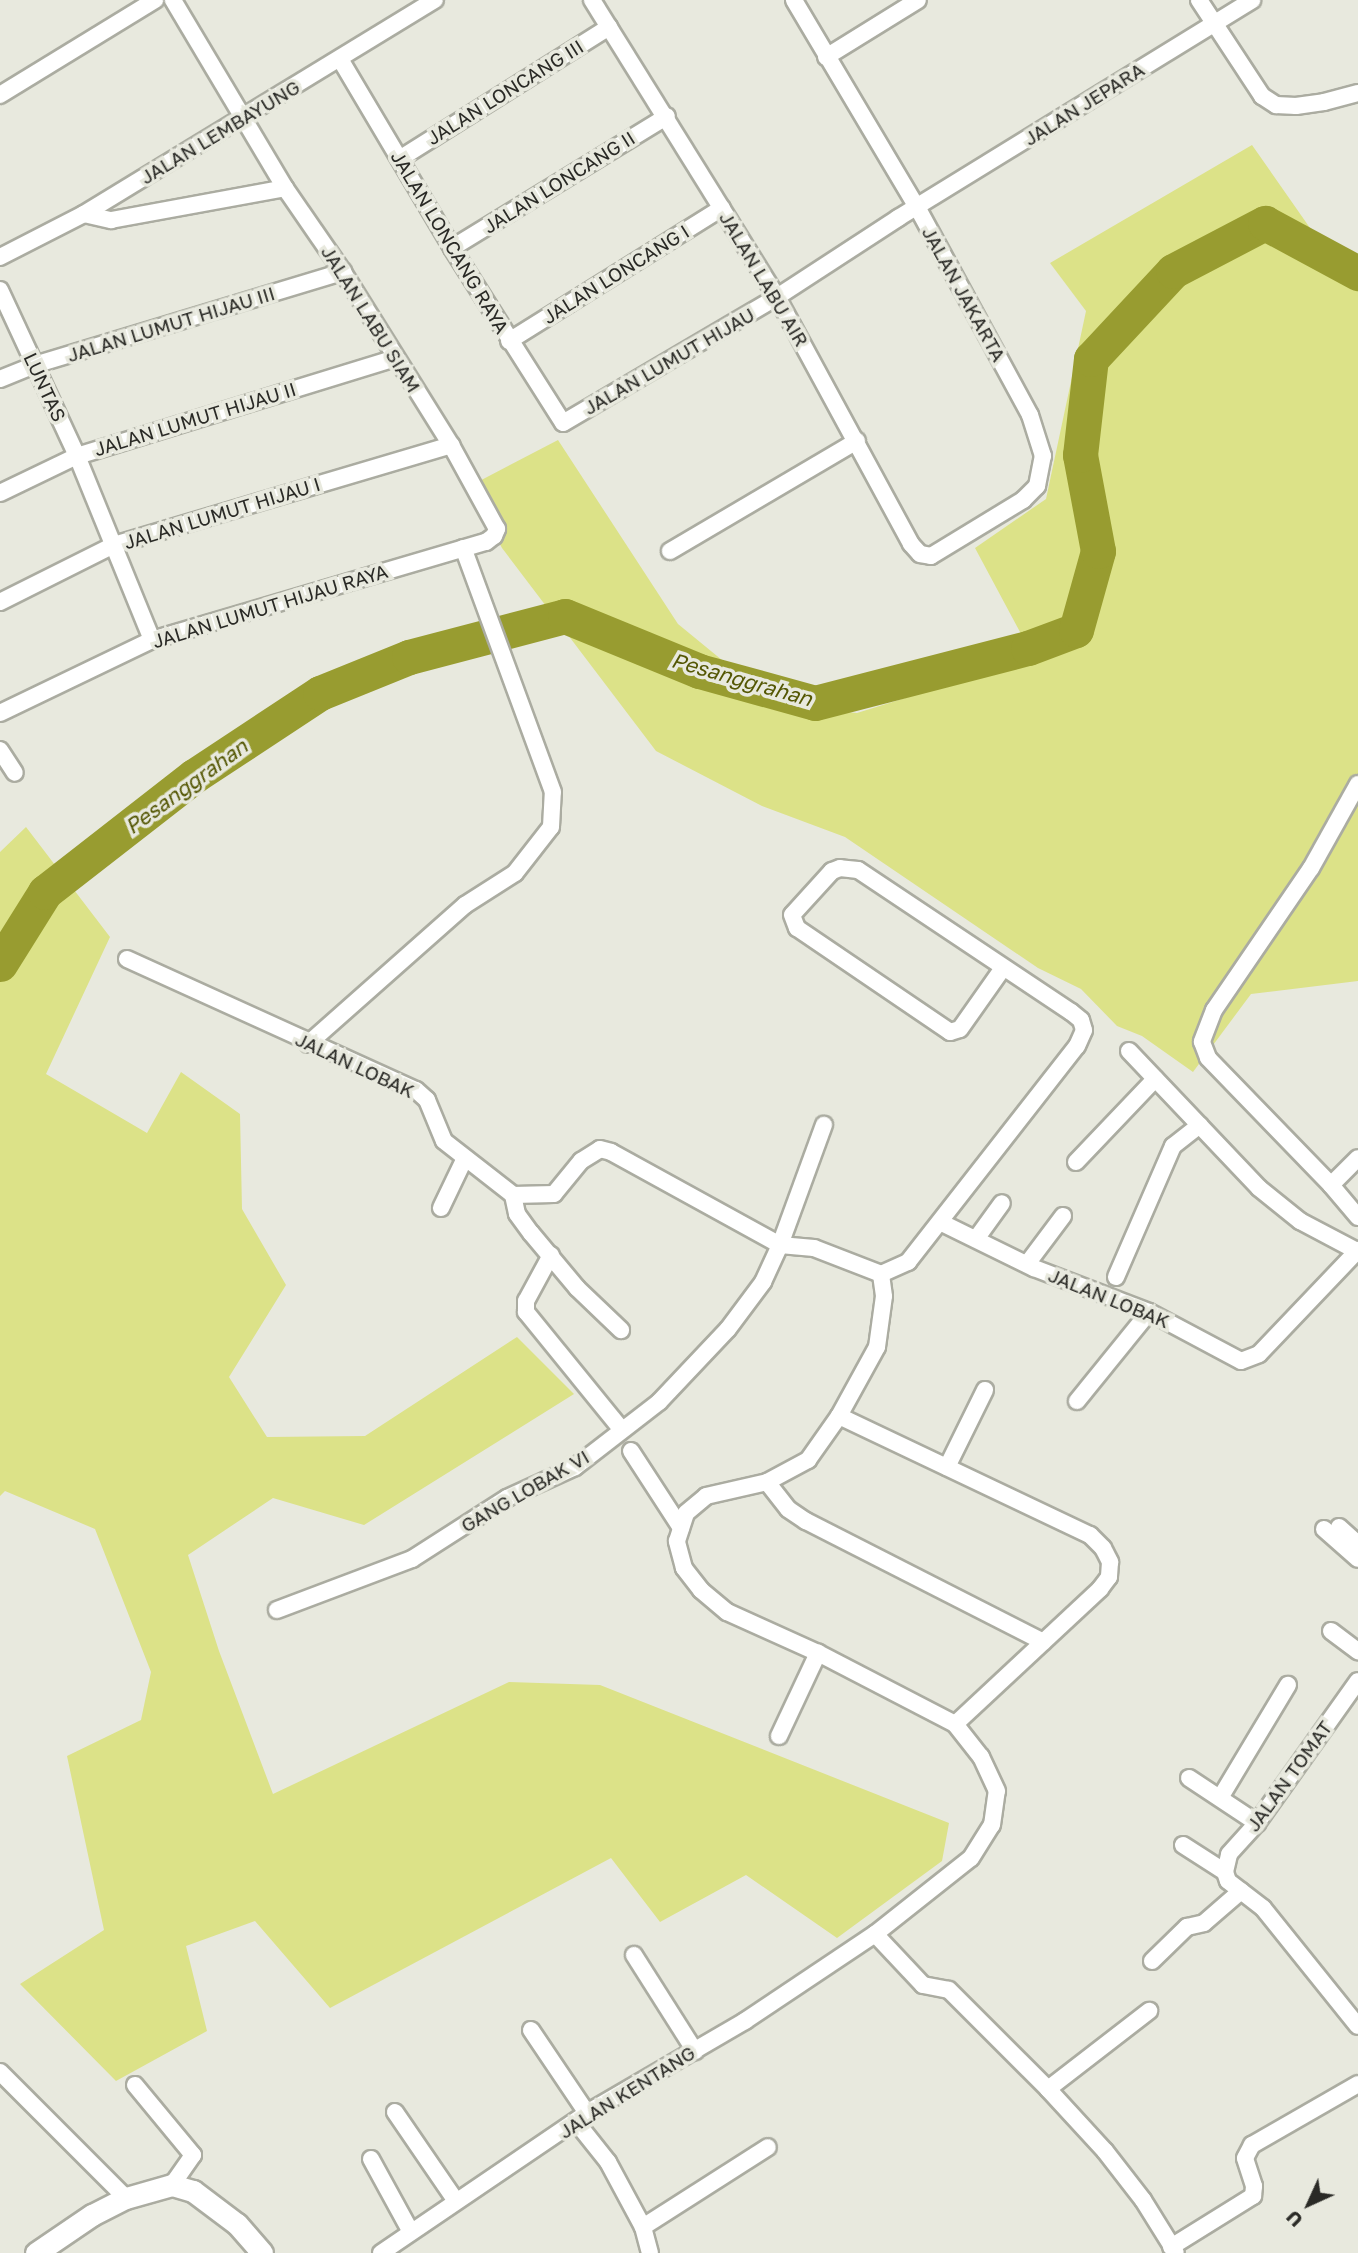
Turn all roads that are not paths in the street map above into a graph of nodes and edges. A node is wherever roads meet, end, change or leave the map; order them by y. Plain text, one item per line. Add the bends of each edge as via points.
1 (155, 0) edge
2 (173, 0) edge
3 (435, 0) edge
4 (592, 0) edge
5 (794, 0) edge
6 (918, 0) edge
7 (1199, 0) edge
8 (1252, 0) edge
9 (1213, 23) junction
10 (609, 27) junction
11 (827, 57) junction
12 (340, 58) junction
13 (1358, 93) edge
14 (0, 95) edge
15 (667, 116) junction
16 (245, 118) junction
17 (401, 158) junction
18 (285, 188) junction
19 (722, 208) junction
20 (918, 209) junction
21 (84, 214) junction
22 (452, 248) junction
23 (0, 257) edge
24 (343, 272) junction
25 (0, 290) edge
26 (777, 297) junction
27 (509, 341) junction
28 (396, 358) junction
29 (34, 365) junction
30 (0, 379) edge
31 (563, 423) joint
32 (858, 441) junction
33 (451, 445) junction
34 (77, 456) junction
35 (0, 493) edge
36 (496, 522) joint
37 (114, 545) junction
38 (463, 548) junction
39 (670, 551) dead end
40 (930, 556) joint
41 (0, 602) edge
42 (152, 640) junction
43 (0, 713) edge
44 (0, 750) edge
45 (15, 773) dead end
46 (1358, 784) edge
47 (127, 959) dead end
48 (1003, 968) junction
49 (308, 1044) junction
50 (1129, 1051) dead end
51 (1155, 1079) junction
52 (824, 1125) dead end
53 (1200, 1125) junction
54 (465, 1158) junction
55 (1358, 1158) edge
56 (1076, 1162) dead end
57 (1331, 1185) junction
58 (513, 1195) junction
59 (1002, 1203) dead end
60 (441, 1208) dead end
61 (1063, 1216) dead end
62 (1358, 1217) edge
63 (940, 1222) junction
64 (976, 1239) junction
65 (780, 1245) junction
66 (1358, 1251) edge
67 (551, 1255) junction
68 (1027, 1264) junction
69 (881, 1274) junction
70 (1116, 1277) dead end
71 (1149, 1311) junction
72 (621, 1329) dead end
73 (985, 1390) dead end
74 (1077, 1401) dead end
75 (839, 1416) junction
76 (622, 1430) junction
77 (631, 1451) dead end
78 (947, 1467) junction
79 (766, 1482) junction
80 (681, 1528) junction
81 (1358, 1544) edge
82 (1358, 1559) edge
83 (276, 1610) dead end
84 (1331, 1631) dead end
85 (1043, 1642) junction
86 (1358, 1651) edge
87 (818, 1653) junction
88 (1358, 1681) edge
89 (1289, 1685) dead end
90 (955, 1724) junction
91 (779, 1736) dead end
92 (1189, 1778) dead end
93 (1220, 1798) junction
94 (1257, 1823) junction
95 (1183, 1845) dead end
96 (1225, 1872) junction
97 (1241, 1891) junction
98 (875, 1934) junction
99 (635, 1955) dead end
100 (1152, 1961) dead end
101 (1149, 2011) dead end
102 (1358, 2026) edge
103 (531, 2030) dead end
104 (695, 2051) junction
105 (0, 2072) edge
106 (1358, 2084) edge
107 (135, 2085) dead end
108 (1048, 2089) junction
109 (394, 2112) dead end
110 (582, 2118) junction
111 (768, 2147) dead end
112 (371, 2159) dead end
113 (172, 2185) junction
114 (126, 2198) junction
115 (456, 2201) junction
116 (643, 2227) junction
117 (411, 2232) junction
118 (1173, 2250) edge
119 (36, 2253) edge
120 (261, 2253) edge
121 (381, 2253) edge
122 (650, 2253) edge

1 - 14 street
2 - 16 street, JALAN LABU SIAM
3 - 12 street, JALAN LEMBAYUNG
4 - 10 street, JALAN LABU AIR
5 - 11 street, JALAN JAKARTA
6 - 11 street
7 - 9 street
8 - 9 street, JALAN JEPARA
9 - 13 street via 1262,96 1276,105 1324,102
9 - 20 street, JALAN JEPARA
10 - 15 street, JALAN LABU AIR
10 - 17 street, JALAN LONCANG III
11 - 20 street, JALAN JAKARTA
12 - 16 street, JALAN LEMBAYUNG
12 - 17 street, JALAN LONCANG RAYA
15 - 19 street, JALAN LABU AIR
15 - 22 street, JALAN LONCANG II
16 - 18 street, JALAN LABU SIAM
16 - 21 street, JALAN LEMBAYUNG
17 - 22 street, JALAN LONCANG RAYA
18 - 21 street via 111,220
18 - 24 street, JALAN LABU SIAM
19 - 26 street, JALAN LABU AIR
19 - 27 street, JALAN LONCANG I
20 - 26 street, JALAN LUMUT HIJAU
20 - 40 street, JALAN JAKARTA via 1030,415 1043,456 1037,486 1023,500
21 - 23 street, JALAN LEMBAYUNG
22 - 27 street, JALAN LONCANG RAYA
24 - 28 street, JALAN LABU SIAM
24 - 29 street, JALAN LUMUT HIJAU III
25 - 29 street, LUNTAS
26 - 31 street, JALAN LUMUT HIJAU
26 - 32 street, JALAN LABU AIR
27 - 31 street, JALAN LONCANG RAYA
28 - 33 street, JALAN LABU SIAM
28 - 34 street, JALAN LUMUT HIJAU II
29 - 30 street, JALAN LUMUT HIJAU III
29 - 34 street, LUNTAS
32 - 39 street
32 - 40 street, JALAN LABU AIR via 911,544 920,554
33 - 36 street, JALAN LABU SIAM
33 - 37 street, JALAN LUMUT HIJAU I
34 - 35 street, JALAN LUMUT HIJAU II
34 - 37 street, LUNTAS
36 - 38 street, JALAN LUMUT HIJAU RAYA via 491,539
37 - 41 street, JALAN LUMUT HIJAU I
37 - 42 street, LUNTAS
38 - 42 street, JALAN LUMUT HIJAU RAYA
38 - 49 street via 552,792 551,827 515,873 466,905
42 - 43 street, JALAN LUMUT HIJAU RAYA
44 - 45 street
46 - 57 street via 1311,868 1214,1010 1202,1042 1208,1058
47 - 49 street, JALAN LOBAK
48 - 48 street via 858,870 832,871 792,915 797,928 950,1032 960,1029
48 - 63 street via 1071,1012 1084,1030 1077,1046
49 - 54 street, JALAN LOBAK via 416,1090 427,1100 444,1141
50 - 51 street
51 - 53 street
51 - 56 street
52 - 65 street, GANG LOBAK VI
53 - 66 street via 1259,1188 1300,1221
53 - 70 street via 1173,1146
54 - 58 street, JALAN LOBAK
54 - 60 street
55 - 57 street
57 - 62 street
58 - 65 street via 554,1194 581,1161 600,1149
58 - 67 street via 517,1213
59 - 64 street
61 - 68 street
63 - 64 street, JALAN LOBAK
63 - 69 street via 908,1262
64 - 68 street, JALAN LOBAK
65 - 69 street via 814,1248
65 - 76 street, GANG LOBAK VI via 763,1282 728,1329 659,1402
66 - 71 street, JALAN LOBAK via 1251,1359 1231,1357
67 - 72 street via 577,1288
67 - 76 street via 526,1301 526,1312
68 - 71 street, JALAN LOBAK via 1089,1292
69 - 75 street via 884,1296 877,1347
71 - 74 street
73 - 78 street
75 - 78 street
75 - 79 street via 808,1460
76 - 83 street, GANG LOBAK VI via 575,1467 507,1498 412,1559
77 - 80 street
78 - 85 street via 1090,1535 1110,1562 1109,1577
79 - 80 street via 706,1496 686,1513
79 - 85 street via 788,1509 806,1521
80 - 87 street via 677,1541 684,1567 701,1590 727,1612
81 - 82 street via 1332,1528
84 - 86 street
85 - 90 street
87 - 90 street
87 - 91 street
88 - 94 street, JALAN TOMAT
89 - 93 street
90 - 98 street, JALAN KENTANG via 981,1757 997,1791 992,1825 971,1858
92 - 93 street
93 - 94 street
94 - 96 street, JALAN TOMAT via 1229,1854
95 - 96 street
96 - 97 street via 1228,1881
97 - 100 street via 1204,1923 1187,1927
97 - 102 street via 1263,1908
98 - 104 street, JALAN KENTANG
98 - 108 street via 923,1985 949,1990
99 - 104 street
101 - 108 street
103 - 110 street
104 - 110 street, JALAN KENTANG
105 - 114 street
106 - 118 street via 1252,2145 1245,2158 1253,2196
107 - 113 street via 193,2155
108 - 118 street via 1105,2151 1143,2200
109 - 115 street
110 - 115 street, JALAN KENTANG
110 - 116 street
111 - 116 street
112 - 117 street
113 - 114 street
113 - 120 street via 193,2191 237,2224
114 - 119 street
115 - 117 street, JALAN KENTANG
116 - 122 street
117 - 121 street, JALAN KENTANG

